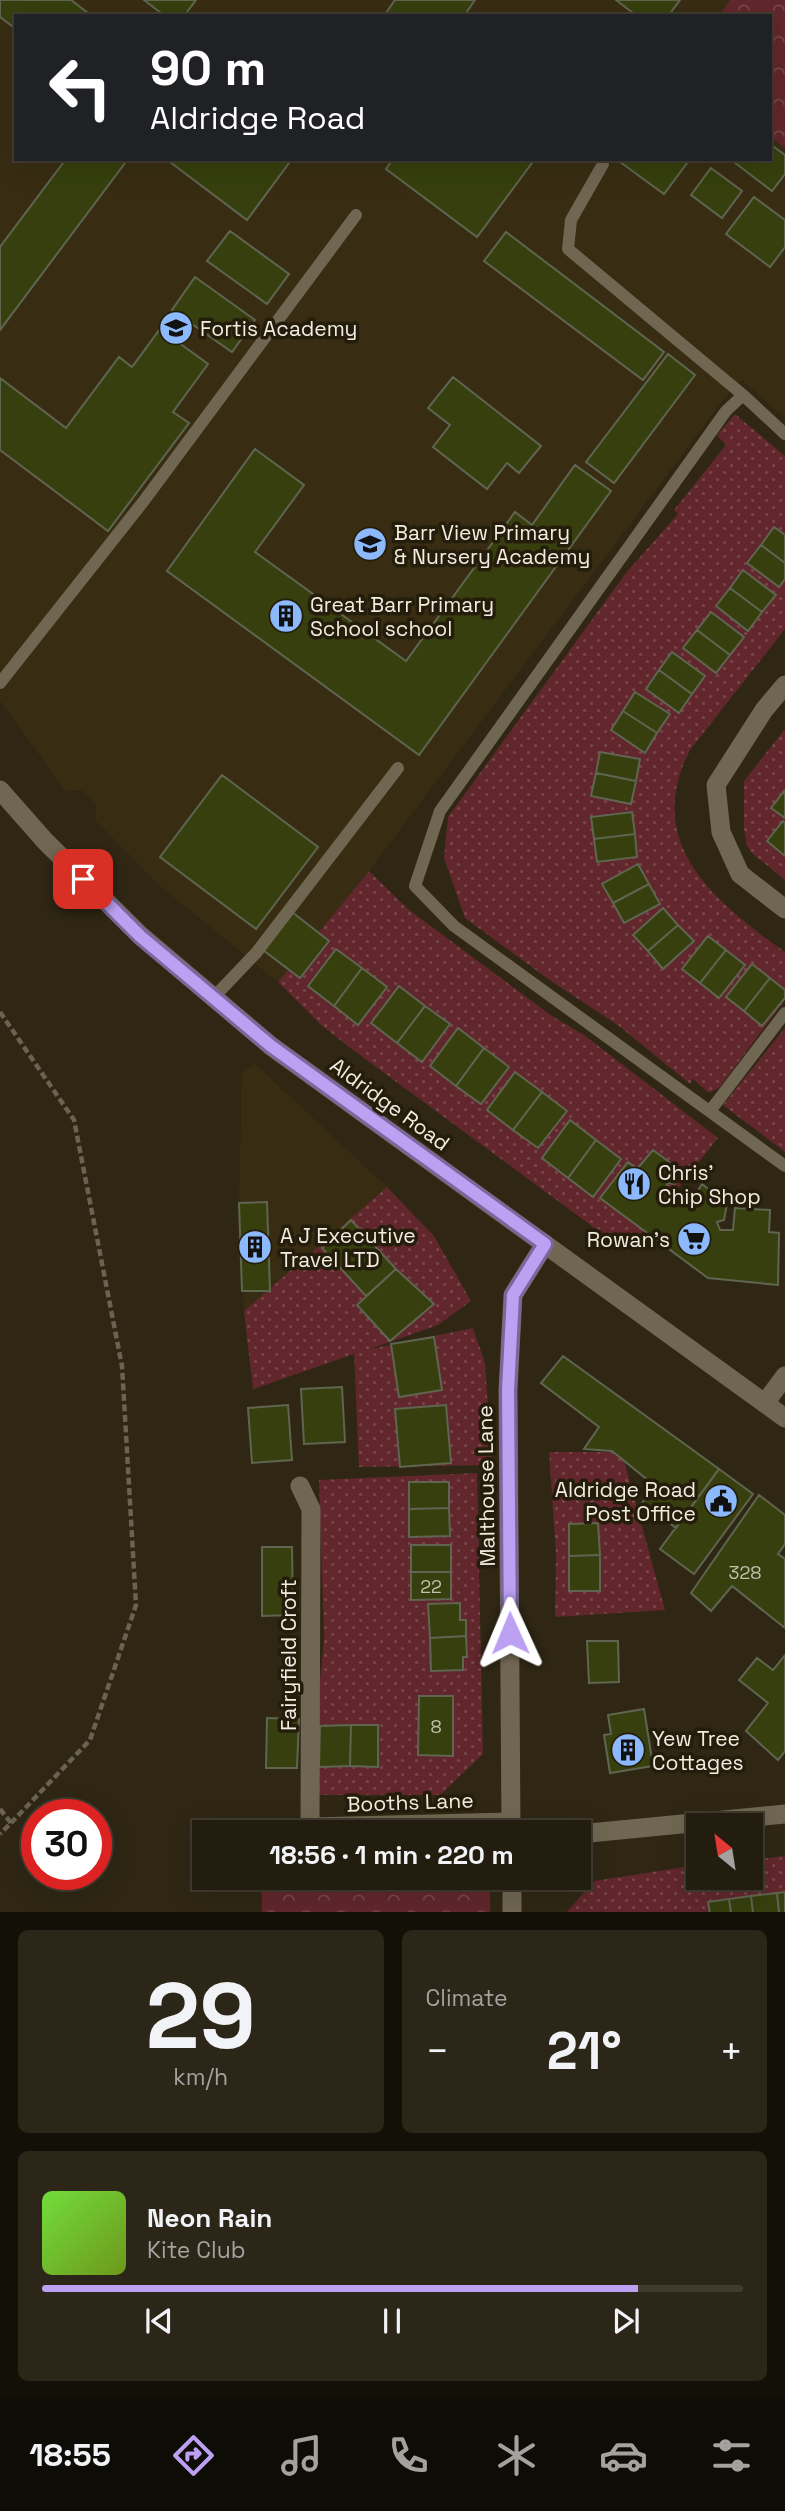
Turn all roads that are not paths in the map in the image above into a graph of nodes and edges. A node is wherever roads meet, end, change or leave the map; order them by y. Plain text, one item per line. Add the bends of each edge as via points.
1 (603, 164) dead end
2 (356, 215) dead end
3 (743, 395) junction
4 (785, 434) edge
5 (0, 683) edge
6 (785, 685) edge
7 (398, 768) dead end
8 (0, 790) edge
9 (785, 909) edge
10 (214, 998) junction
11 (785, 1013) edge
12 (710, 1111) junction
13 (785, 1166) edge
14 (545, 1244) junction
15 (785, 1376) edge
16 (765, 1403) junction
17 (785, 1418) edge
18 (300, 1486) dead end
19 (785, 1814) edge
20 (310, 1820) edge
21 (512, 1820) edge
22 (591, 1833) edge
23 (512, 1890) edge
24 (512, 1912) edge

1 - 3 lane via 571,220 568,249
2 - 5 lane via 143,502
3 - 4 lane
3 - 12 lane via 726,411 440,811 415,886 454,926
6 - 9 street via 716,785 721,832 740,874
7 - 10 lane via 256,953
8 - 10 street, Aldridge Road via 140,936
10 - 14 street, Aldridge Road via 271,1046
11 - 12 lane
12 - 13 lane
14 - 16 street, Aldridge Road
14 - 21 street, Malthouse Lane via 513,1295 508,1390
15 - 16 street
16 - 17 street, Aldridge Road
18 - 20 street, Fairyfield Croft via 311,1510
19 - 22 street
23 - 24 street

